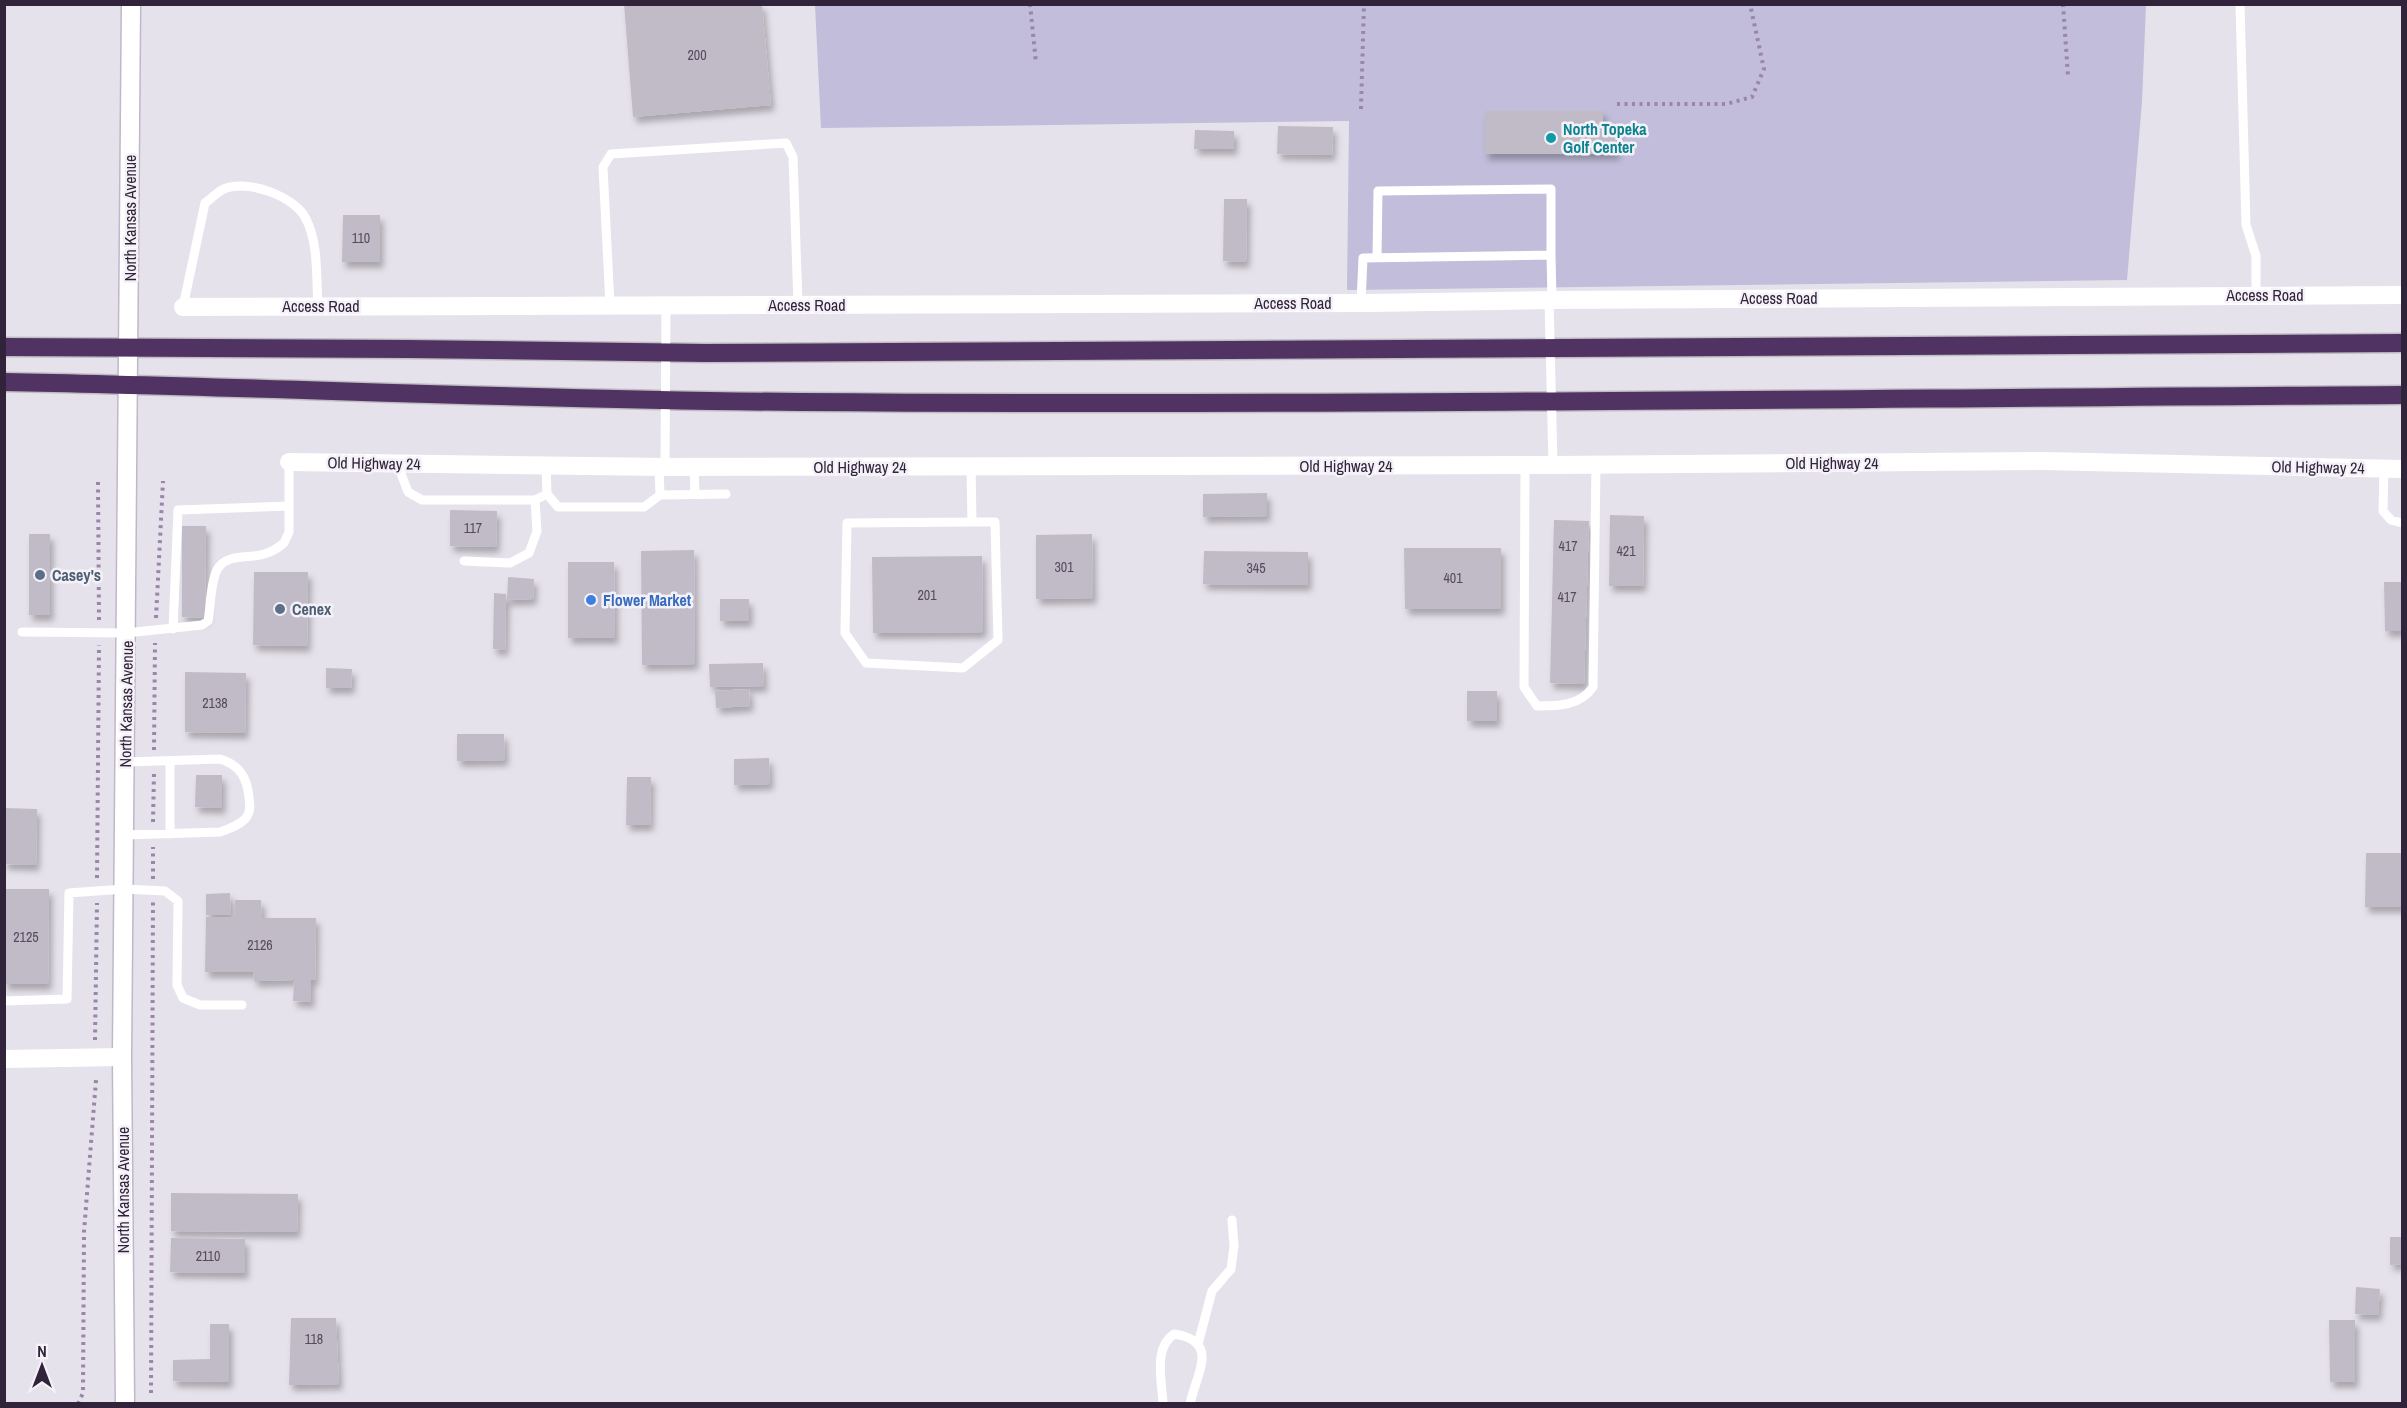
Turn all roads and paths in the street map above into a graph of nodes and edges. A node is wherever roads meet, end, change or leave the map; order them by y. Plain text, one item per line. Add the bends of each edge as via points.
1 (131, 4) edge
2 (1364, 4) edge
3 (1750, 4) edge
4 (2063, 4) edge
5 (2240, 4) edge
6 (1030, 5) edge
7 (1036, 63) dead end
8 (2068, 76) dead end
9 (1617, 104) dead end
10 (1361, 109) dead end
11 (1551, 255) junction
12 (1377, 258) junction
13 (2403, 295) edge
14 (2256, 296) junction
15 (1550, 300) junction
16 (1361, 303) junction
17 (610, 305) junction
18 (666, 305) junction
19 (798, 305) junction
20 (318, 306) junction
21 (183, 307) joint
22 (2403, 343) edge
23 (4, 347) edge
24 (128, 347) junction
25 (1550, 349) junction
26 (666, 353) junction
27 (4, 382) edge
28 (128, 384) junction
29 (2403, 395) edge
30 (666, 400) junction
31 (1551, 400) junction
32 (289, 462) joint
33 (397, 463) junction
34 (546, 465) junction
35 (1525, 465) junction
36 (1553, 465) junction
37 (1596, 465) junction
38 (971, 466) junction
39 (662, 467) junction
40 (694, 467) junction
41 (2393, 469) edge
42 (163, 481) dead end
43 (98, 483) dead end
44 (547, 494) junction
45 (660, 495) junction
46 (695, 495) junction
47 (726, 495) dead end
48 (536, 500) junction
49 (289, 507) junction
50 (972, 522) junction
51 (2403, 523) edge
52 (464, 561) dead end
53 (173, 629) junction
54 (156, 631) junction
55 (22, 632) dead end
56 (99, 633) junction
57 (126, 633) junction
58 (154, 761) junction
59 (170, 761) junction
60 (125, 762) junction
61 (170, 834) junction
62 (124, 835) junction
63 (153, 835) junction
64 (124, 889) junction
65 (153, 890) junction
66 (97, 892) junction
67 (4, 1001) edge
68 (242, 1005) dead end
69 (95, 1041) dead end
70 (122, 1057) junction
71 (4, 1059) edge
72 (96, 1080) dead end
73 (1232, 1220) dead end
74 (1198, 1344) junction
75 (152, 1393) dead end
76 (78, 1404) edge
77 (125, 1404) edge
78 (1163, 1404) edge
79 (1190, 1404) edge

1 - 24 street, North Kansas Avenue
2 - 10 path
3 - 9 path via 1764,69 1752,97 1725,104
4 - 8 path
5 - 14 lane via 2246,225 2256,256
6 - 7 path
11 - 12 lane
11 - 12 lane via 1551,189 1378,191
11 - 15 lane
12 - 16 lane via 1363,258
13 - 14 street, Access Road
14 - 15 street, Access Road
15 - 16 street, Access Road
15 - 25 lane
16 - 19 street, Access Road
17 - 18 street, Access Road
17 - 19 lane via 603,167 610,154 786,143 793,157
17 - 20 street, Access Road
18 - 19 street, Access Road
18 - 26 lane
20 - 21 street, Access Road
20 - 21 lane via 314,247 306,218 284,197 254,187 224,189 205,203
22 - 25 highway
23 - 24 highway
24 - 26 highway
24 - 28 street, North Kansas Avenue
25 - 26 highway
25 - 31 lane
26 - 30 lane
27 - 28 highway
28 - 30 highway
28 - 57 street, North Kansas Avenue
29 - 31 highway
30 - 31 highway
30 - 39 lane
31 - 36 lane
32 - 33 street, Old Highway 24
32 - 49 lane
33 - 34 street, Old Highway 24
33 - 48 lane via 408,492 422,501
34 - 39 street, Old Highway 24
34 - 44 lane
35 - 36 street, Old Highway 24
35 - 37 lane via 1524,687 1537,705 1561,706 1586,697 1593,687
35 - 38 street, Old Highway 24
36 - 37 street, Old Highway 24
37 - 41 street, Old Highway 24 via 2044,461
38 - 40 street, Old Highway 24
38 - 50 lane
39 - 40 street, Old Highway 24
39 - 45 lane
40 - 46 lane
41 - 51 lane via 2383,511 2391,520
42 - 54 path
43 - 56 path
44 - 45 lane via 558,507 644,507
44 - 48 lane
45 - 46 lane
46 - 47 lane
48 - 52 lane via 537,531 529,553 510,563
49 - 53 lane via 289,532 284,543 265,554 224,563 214,580 208,621
49 - 53 lane via 177,510
50 - 50 lane via 847,523 845,633 866,663 963,668 998,640 995,522
53 - 54 lane
54 - 57 lane
54 - 58 path
55 - 56 lane
56 - 57 lane
56 - 66 path
57 - 60 street, North Kansas Avenue
58 - 59 lane
58 - 60 lane
58 - 63 path
59 - 61 lane
59 - 61 lane via 231,762 248,783 250,809 244,820 220,832
60 - 62 street, North Kansas Avenue
61 - 63 lane
62 - 63 lane
62 - 64 street, North Kansas Avenue
63 - 65 path
64 - 65 lane
64 - 66 lane
64 - 70 street, North Kansas Avenue
65 - 68 lane via 165,891 177,901 177,985 183,998 200,1005
65 - 75 path
66 - 67 lane via 69,893 67,999
66 - 69 path
70 - 71 street
70 - 77 street, North Kansas Avenue
72 - 76 path via 84,1232 83,1393
73 - 74 lane via 1231,1269 1212,1291
74 - 78 lane via 1191,1337 1174,1334 1166,1340 1162,1350
74 - 79 lane via 1202,1357

